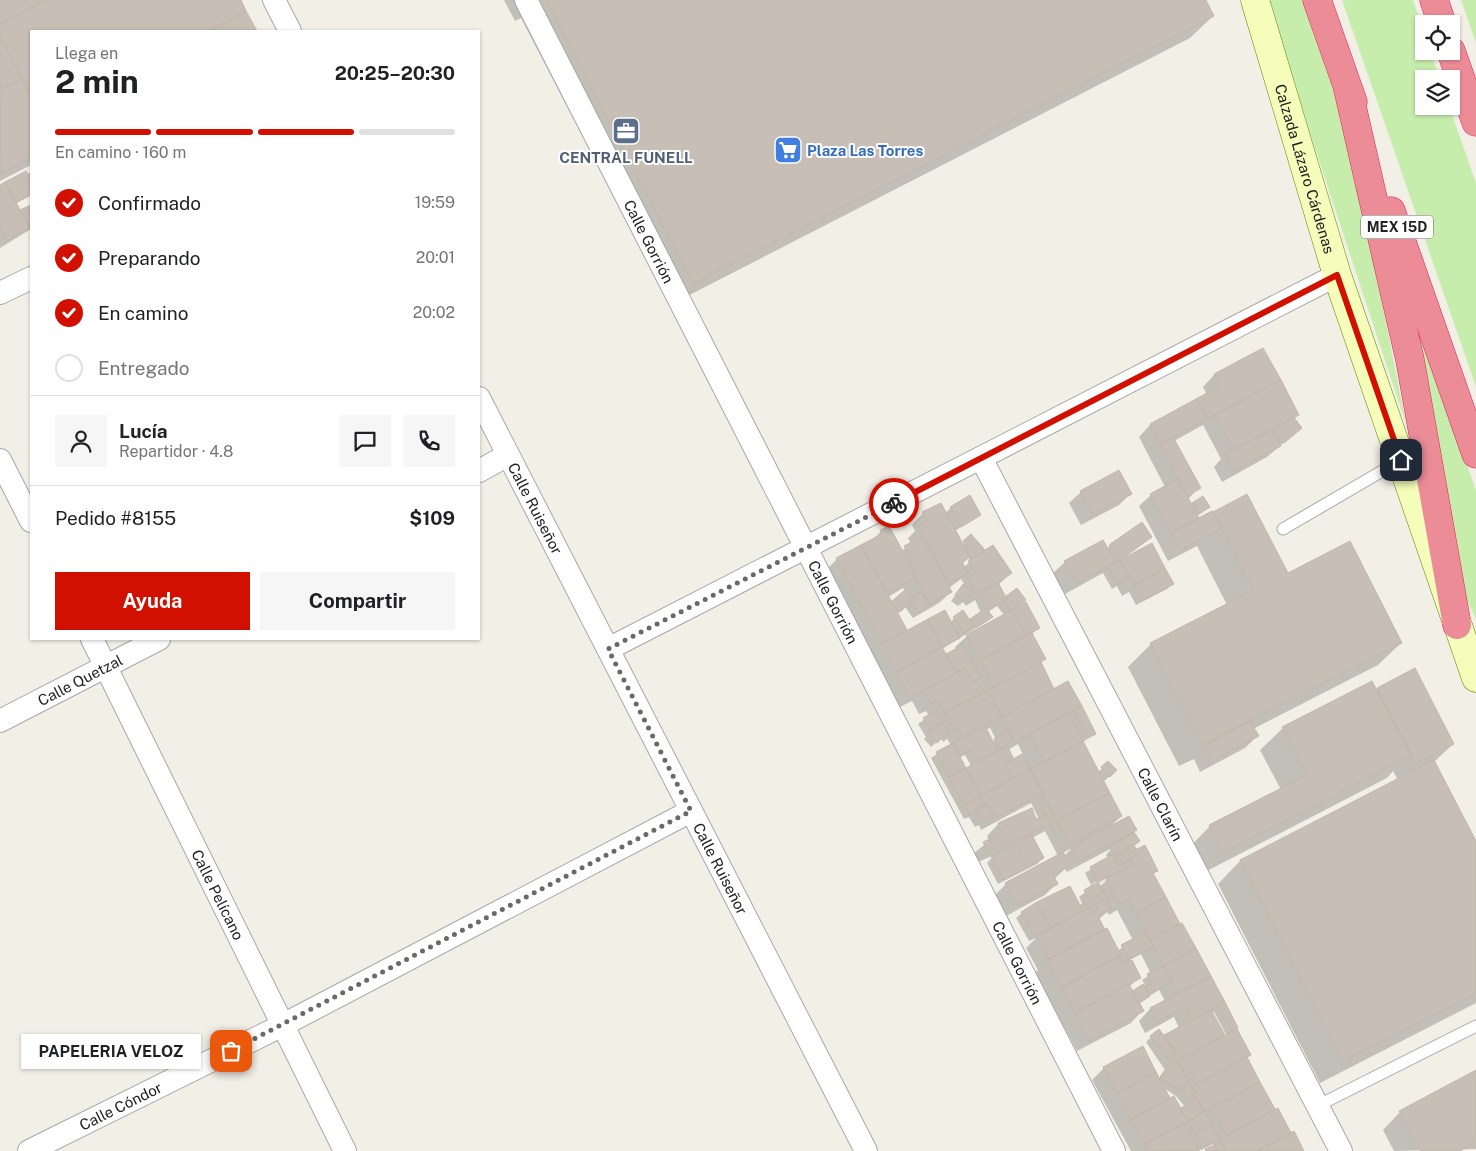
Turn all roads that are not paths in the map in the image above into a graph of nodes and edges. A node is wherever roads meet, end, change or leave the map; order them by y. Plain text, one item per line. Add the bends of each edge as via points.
1 (274, 0) edge
2 (526, 0) edge
3 (1255, 0) edge
4 (1318, 0) edge
5 (1434, 0) edge
6 (1439, 15) edge
7 (289, 30) edge
8 (1454, 60) edge
9 (1347, 85) junction
10 (1476, 122) edge
11 (1337, 275) junction
12 (30, 278) edge
13 (0, 293) edge
14 (480, 400) edge
15 (1476, 454) edge
16 (508, 455) junction
17 (982, 458) junction
18 (0, 460) edge
19 (1401, 460) junction
20 (480, 470) edge
21 (30, 518) edge
22 (1283, 529) dead end
23 (805, 548) junction
24 (1457, 625) junction
25 (93, 640) edge
26 (157, 640) edge
27 (608, 649) junction
28 (107, 666) junction
29 (1476, 678) edge
30 (0, 721) edge
31 (691, 811) junction
32 (282, 1026) junction
33 (1476, 1026) edge
34 (1317, 1106) junction
35 (29, 1151) edge
36 (345, 1151) edge
37 (866, 1151) edge
38 (1114, 1151) edge
39 (1341, 1151) edge

1 - 7 street
2 - 23 street, Calle Gorrión
3 - 11 main road, Calzada Lázaro Cárdenas
4 - 9 highway, MEX 15D
5 - 6 highway
8 - 10 highway
9 - 15 highway, MEX 15D
9 - 24 highway via 1410,360
11 - 17 street
11 - 19 main road, Calzada Lázaro Cárdenas
12 - 13 street
14 - 16 street, Calle Ruiseñor
16 - 20 street
16 - 27 street, Calle Ruiseñor
17 - 23 street
17 - 34 street, Calle Clarín
18 - 21 street
19 - 22 lane
19 - 24 main road, Calzada Lázaro Cárdenas
23 - 27 street
23 - 38 street, Calle Gorrión
24 - 29 main road, Calzada Lázaro Cárdenas
25 - 28 street, Calle Pelícano
26 - 28 street, Calle Quetzal
27 - 31 street, Calle Ruiseñor
28 - 30 street, Calle Quetzal
28 - 32 street, Calle Pelícano
31 - 32 street, Calle Cóndor
31 - 37 street, Calle Ruiseñor
32 - 35 street, Calle Cóndor
32 - 36 street, Calle Pelícano
33 - 34 lane
34 - 39 street, Calle Clarín

